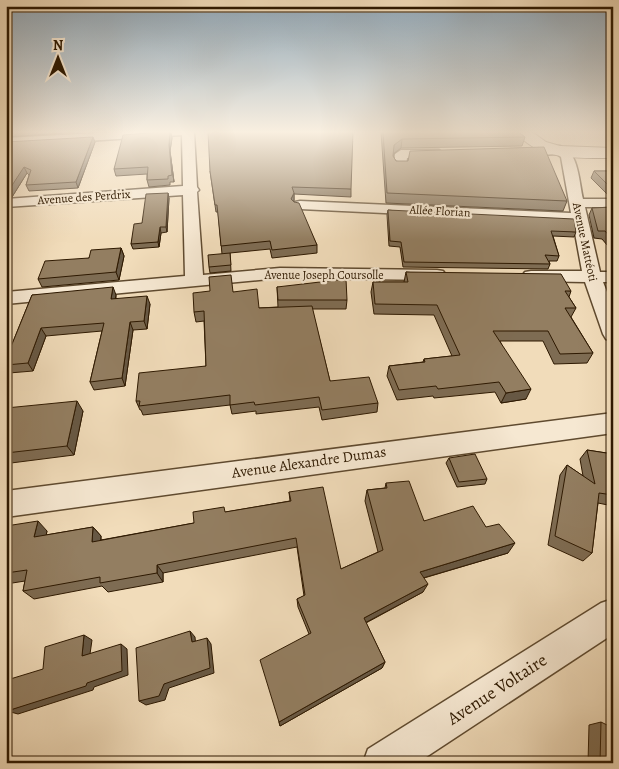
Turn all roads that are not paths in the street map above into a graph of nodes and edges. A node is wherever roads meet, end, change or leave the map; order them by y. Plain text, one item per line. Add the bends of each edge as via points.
1 (190, 168) edge
2 (569, 168) edge
3 (192, 190) junction
4 (613, 202) edge
5 (6, 203) edge
6 (300, 205) edge
7 (578, 211) junction
8 (455, 275) edge
9 (513, 276) edge
10 (613, 276) edge
11 (592, 277) junction
12 (194, 280) junction
13 (6, 298) edge
14 (613, 334) edge
15 (613, 423) edge
16 (6, 504) edge
17 (613, 615) edge
18 (382, 763) edge

1 - 3 street
2 - 7 street, Avenue Mattéoti
3 - 5 street, Avenue des Perdrix
3 - 12 street
4 - 7 street, Allée Florian
6 - 7 street, Allée Florian
7 - 11 street, Avenue Mattéoti
8 - 12 street, Avenue Joseph Coursolle via 280,273
9 - 11 street
10 - 11 street
11 - 14 street, Avenue Mattéoti
12 - 13 street, Avenue Joseph Coursolle
15 - 16 street, Avenue Alexandre Dumas
17 - 18 street, Avenue Voltaire

